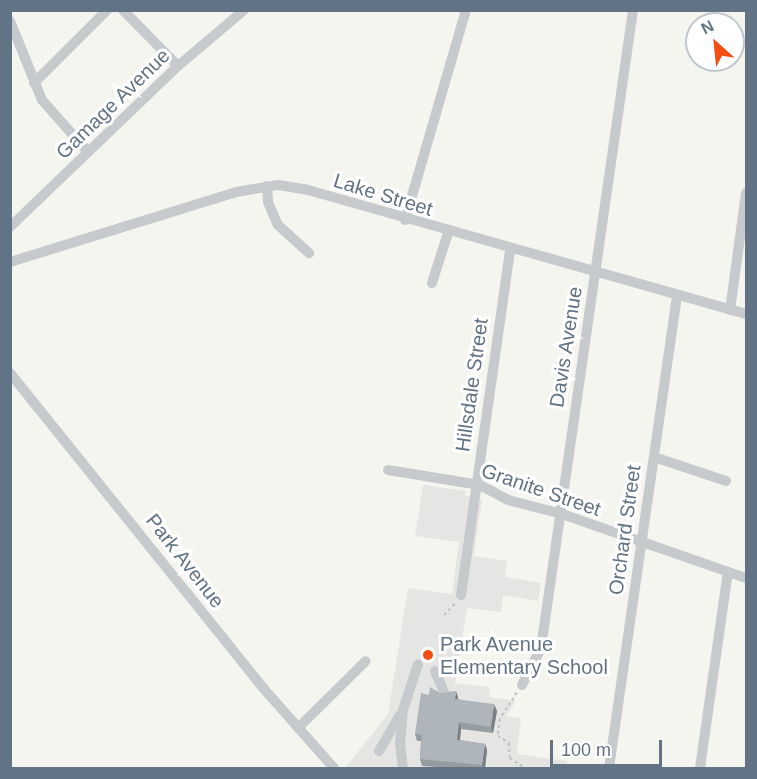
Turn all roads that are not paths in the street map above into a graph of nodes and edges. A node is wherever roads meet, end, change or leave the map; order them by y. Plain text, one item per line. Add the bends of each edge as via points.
1 (107, 10) edge
2 (123, 10) edge
3 (244, 10) edge
4 (466, 10) edge
5 (633, 10) edge
6 (10, 21) edge
7 (178, 66) junction
8 (34, 83) junction
9 (88, 152) junction
10 (267, 186) junction
11 (747, 193) edge
12 (405, 220) junction
13 (10, 227) edge
14 (448, 233) junction
15 (510, 250) junction
16 (309, 253) dead end
17 (10, 262) edge
18 (596, 272) junction
19 (432, 283) dead end
20 (677, 296) junction
21 (730, 310) junction
22 (747, 314) edge
23 (10, 373) edge
24 (654, 457) junction
25 (388, 470) dead end
26 (726, 481) dead end
27 (480, 485) junction
28 (562, 514) junction
29 (642, 544) junction
30 (728, 572) junction
31 (747, 578) edge
32 (461, 595) road end
33 (366, 660) dead end
34 (418, 664) dead end
35 (435, 671) dead end
36 (522, 685) road end
37 (444, 692) edge
38 (403, 710) junction
39 (298, 728) junction
40 (400, 744) junction
41 (334, 768) edge
42 (403, 768) edge
43 (609, 768) edge
44 (700, 768) edge

1 - 8 street
2 - 7 street
3 - 7 street, Gamage Avenue
4 - 12 street
5 - 18 street, Davis Avenue
6 - 8 street
7 - 9 street, Gamage Avenue
8 - 9 street via 53,117
9 - 13 street, Gamage Avenue
10 - 12 street, Lake Street via 298,188
10 - 16 street via 268,202 278,225
10 - 17 street, Lake Street via 236,192
11 - 21 street
12 - 14 street, Lake Street
14 - 15 street, Lake Street
14 - 19 street
15 - 18 street, Lake Street
15 - 27 street, Hillsdale Street via 484,423
18 - 20 street, Lake Street
18 - 28 street, Davis Avenue
20 - 21 street, Lake Street
20 - 24 street, Orchard Street
21 - 22 street, Lake Street
23 - 39 street, Park Avenue
24 - 26 street
24 - 29 street, Orchard Street
25 - 27 street, Granite Street
27 - 28 street, Granite Street via 508,500
27 - 32 street, Hillsdale Street
28 - 29 street, Granite Street
28 - 36 street, Davis Avenue via 541,648
29 - 30 street, Granite Street
29 - 43 street, Orchard Street
30 - 31 street, Granite Street
30 - 44 street
33 - 39 street
34 - 38 street
35 - 37 street
38 - 40 street
38 - 40 street via 381,747
39 - 41 street, Park Avenue
40 - 42 street

